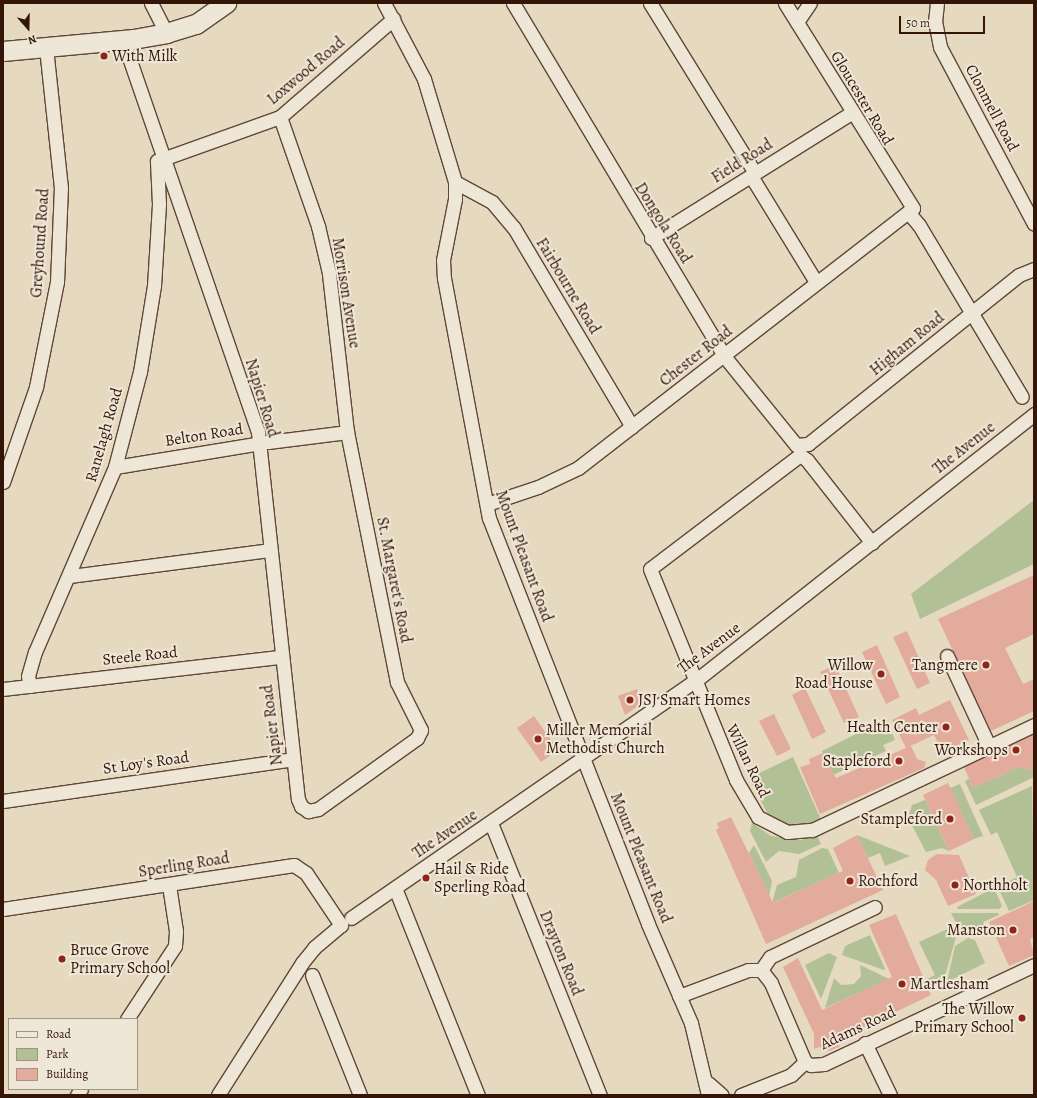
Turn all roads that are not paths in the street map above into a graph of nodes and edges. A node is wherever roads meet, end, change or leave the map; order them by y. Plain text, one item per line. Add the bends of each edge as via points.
1 (151, 3) edge
2 (226, 3) edge
3 (384, 3) edge
4 (513, 3) edge
5 (650, 3) edge
6 (785, 3) edge
7 (810, 3) edge
8 (938, 3) edge
9 (393, 19) junction
10 (797, 22) junction
11 (166, 33) junction
12 (123, 40) junction
13 (46, 47) junction
14 (3, 51) edge
15 (850, 113) junction
16 (280, 117) junction
17 (164, 157) junction
18 (753, 174) junction
19 (455, 182) junction
20 (179, 199) junction
21 (159, 204) junction
22 (910, 210) junction
23 (1034, 224) edge
24 (651, 238) junction
25 (1034, 269) edge
26 (816, 282) junction
27 (972, 314) junction
28 (724, 356) junction
29 (1022, 397) dead end
30 (1034, 416) edge
31 (632, 427) junction
32 (347, 432) junction
33 (260, 443) junction
34 (801, 451) junction
35 (115, 467) junction
36 (3, 482) edge
37 (487, 504) junction
38 (872, 543) junction
39 (270, 550) junction
40 (650, 569) joint
41 (70, 576) junction
42 (947, 656) dead end
43 (281, 657) junction
44 (695, 681) junction
45 (30, 686) junction
46 (3, 689) edge
47 (1034, 726) edge
48 (989, 746) junction
49 (583, 758) junction
50 (293, 759) junction
51 (3, 801) edge
52 (301, 806) joint
53 (491, 823) junction
54 (169, 885) junction
55 (395, 888) junction
56 (875, 907) dead end
57 (3, 909) edge
58 (346, 921) junction
59 (1034, 966) edge
60 (761, 970) junction
61 (312, 975) dead end
62 (679, 996) junction
63 (128, 1018) edge
64 (865, 1043) junction
65 (805, 1062) junction
66 (708, 1089) edge
67 (218, 1095) edge
68 (360, 1095) edge
69 (478, 1095) edge
70 (600, 1095) edge
71 (722, 1095) edge
72 (741, 1095) edge
73 (890, 1095) edge

1 - 11 street
2 - 11 main road via 196,24
3 - 9 street, Mount Pleasant Road
4 - 24 street, Dongola Road
5 - 18 street
6 - 10 street, Gloucester Road
7 - 10 street
8 - 23 street, Clonmell Road via 935,21 940,47
9 - 16 street, Loxwood Road
9 - 19 street, Mount Pleasant Road via 424,79
10 - 15 street, Gloucester Road
11 - 12 main road
12 - 13 main road
12 - 17 street, Napier Road
13 - 14 main road
13 - 36 street, Greyhound Road via 61,188 57,282 36,387
15 - 18 street, Field Road
15 - 22 street, Gloucester Road
16 - 17 street, Loxwood Road
16 - 32 street, Morrison Avenue via 318,226 329,273
17 - 20 street, Napier Road
17 - 21 street, Ranelagh Road via 157,161
18 - 24 street, Field Road
18 - 26 street
19 - 31 street, Fairbourne Road via 492,202 514,228
19 - 37 street, Mount Pleasant Road via 455,199 443,260 444,278
20 - 21 street
20 - 33 street, Napier Road
21 - 35 street, Ranelagh Road via 151,314
22 - 26 street, Chester Road
22 - 27 street, Gloucester Road
24 - 28 street, Dongola Road
25 - 27 street, Higham Road via 1019,275
26 - 28 street, Chester Road
27 - 29 street, Gloucester Road
27 - 34 street, Higham Road
28 - 31 street, Chester Road
28 - 34 street, Dongola Road
30 - 38 street, The Avenue
31 - 37 street, Chester Road via 578,468 538,487
32 - 33 street, Belton Road
32 - 52 street, St. Margaret's Road via 397,682 421,730 417,738 318,809 308,811
33 - 35 street, Belton Road
33 - 39 street, Napier Road
34 - 38 street, Dongola Road
34 - 40 street, Higham Road
35 - 41 street, Ranelagh Road
37 - 49 street, Mount Pleasant Road via 512,582
38 - 44 street, The Avenue
39 - 41 street
39 - 43 street, Napier Road
40 - 44 street, Willan Road
41 - 45 street, Ranelagh Road via 35,652 28,676
42 - 48 street
43 - 45 street, Steele Road
43 - 50 street, Napier Road
44 - 48 street, Willan Road via 743,795 758,817 787,832 798,833 822,826
44 - 49 street, The Avenue
45 - 46 street, Steele Road
47 - 48 street, Willan Road
49 - 53 street, The Avenue
49 - 62 street, Mount Pleasant Road
50 - 51 street, St Loy's Road
50 - 52 street, Napier Road
53 - 55 street, The Avenue
53 - 70 street, Drayton Road
54 - 57 street, Sperling Road
54 - 58 street, Sperling Road via 294,865 306,873
54 - 63 street via 176,931 175,946
55 - 58 street, The Avenue
55 - 69 street
56 - 60 street via 770,957
58 - 67 street, The Avenue via 314,948 302,963
59 - 64 street, Adams Road
60 - 62 street via 748,970
60 - 65 street via 771,983
61 - 68 street
62 - 66 street, Mount Pleasant Road via 699,1046
64 - 65 street, Adams Road via 824,1064 810,1065
64 - 73 street
65 - 72 street, Adams Road via 792,1075
66 - 71 street, Mount Pleasant Road

